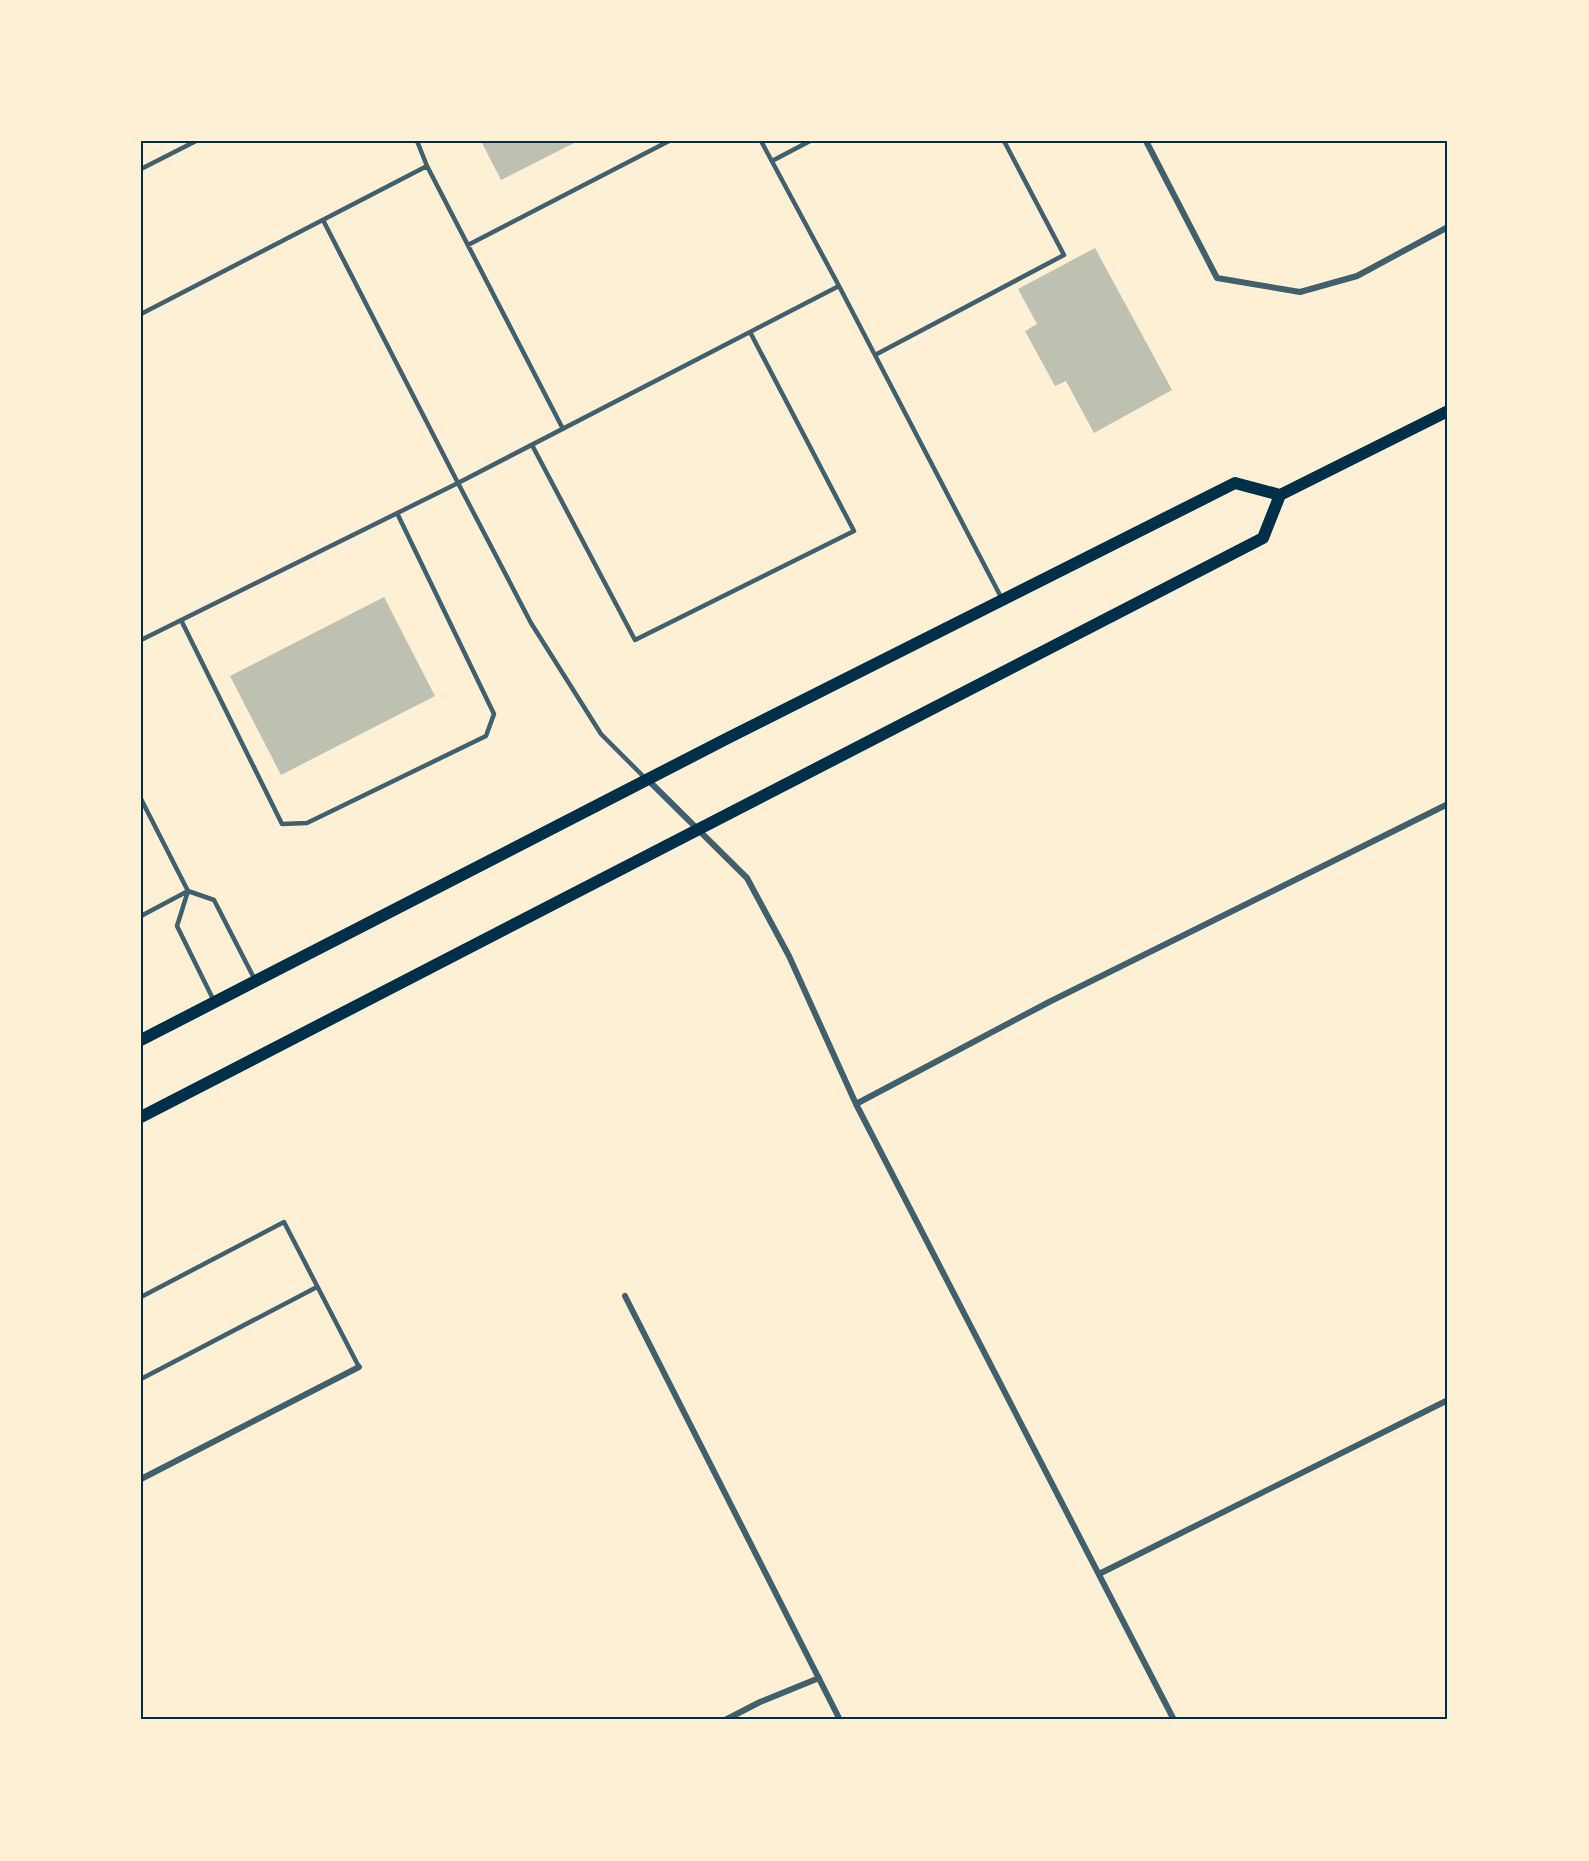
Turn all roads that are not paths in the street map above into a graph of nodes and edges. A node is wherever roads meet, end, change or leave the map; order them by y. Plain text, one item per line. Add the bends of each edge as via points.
1 (196, 141) edge
2 (417, 141) edge
3 (669, 141) edge
4 (761, 141) edge
5 (810, 141) edge
6 (1004, 141) edge
7 (1146, 141) edge
8 (772, 161) junction
9 (427, 166) junction
10 (141, 169) edge
11 (323, 220) junction
12 (1448, 227) edge
13 (468, 245) junction
14 (839, 286) junction
15 (141, 314) edge
16 (750, 332) junction
17 (875, 355) junction
18 (1448, 411) edge
19 (563, 429) junction
20 (532, 445) junction
21 (459, 483) junction
22 (1280, 495) junction
23 (397, 513) junction
24 (1002, 599) junction
25 (181, 620) junction
26 (141, 640) edge
27 (647, 780) junction
28 (141, 799) edge
29 (1448, 804) edge
30 (698, 830) junction
31 (188, 891) junction
32 (141, 916) edge
33 (255, 980) junction
34 (214, 1002) junction
35 (141, 1040) edge
36 (856, 1104) junction
37 (141, 1117) edge
38 (317, 1287) junction
39 (625, 1296) dead end
40 (141, 1297) edge
41 (358, 1367) joint
42 (141, 1379) edge
43 (1448, 1400) edge
44 (141, 1479) edge
45 (1099, 1574) junction
46 (819, 1678) junction
47 (725, 1720) edge
48 (840, 1720) edge
49 (1174, 1720) edge

1 - 10 lane
2 - 9 lane
3 - 13 lane
4 - 8 lane
5 - 8 lane
6 - 17 lane via 1064,255
7 - 12 street via 1217,278 1300,292 1357,276
8 - 14 lane
9 - 11 lane
9 - 13 lane
11 - 15 lane
11 - 21 lane
13 - 19 lane
14 - 16 lane
14 - 17 lane
16 - 19 lane
16 - 20 lane via 854,531 635,640
17 - 24 lane
18 - 22 main road
19 - 20 lane
20 - 21 lane
21 - 23 lane
21 - 27 lane via 531,623 594,724
22 - 24 main road via 1235,483
22 - 30 main road via 1263,538
23 - 25 lane
23 - 25 lane via 494,714 486,736 307,823 282,824
24 - 27 main road
25 - 26 lane
27 - 30 street
27 - 33 main road
28 - 31 lane
29 - 36 street via 1049,1002
30 - 36 street via 747,878 789,956
30 - 37 main road
31 - 32 lane
31 - 33 lane via 214,900
31 - 34 lane via 177,926
33 - 34 main road
34 - 35 main road
36 - 45 street
38 - 40 lane via 284,1222
38 - 41 lane
38 - 42 lane
39 - 46 street
41 - 44 street
43 - 45 street
45 - 49 street
46 - 47 street
46 - 48 street

